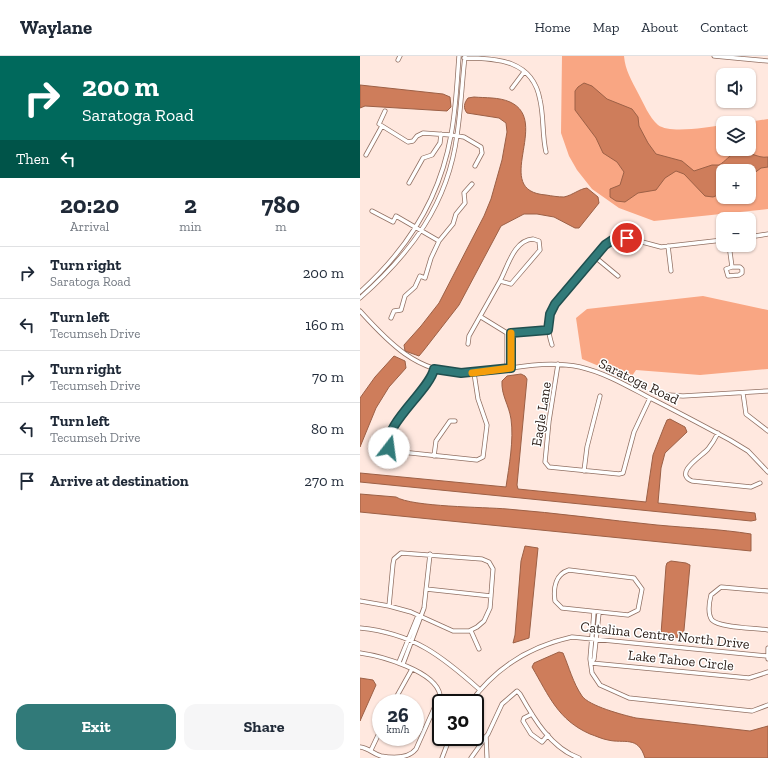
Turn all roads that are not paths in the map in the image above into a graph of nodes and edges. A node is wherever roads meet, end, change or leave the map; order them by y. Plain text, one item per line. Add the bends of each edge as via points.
1 (400, 56) edge
2 (459, 56) edge
3 (714, 56) edge
4 (464, 57) edge
5 (398, 60) dead end
6 (768, 61) edge
7 (524, 72) junction
8 (512, 88) dead end
9 (386, 111) dead end
10 (382, 126) junction
11 (441, 134) junction
12 (454, 135) junction
13 (546, 152) dead end
14 (366, 155) dead end
15 (475, 166) dead end
16 (409, 183) dead end
17 (472, 184) dead end
18 (372, 211) dead end
19 (417, 228) junction
20 (421, 230) junction
21 (768, 234) edge
22 (756, 235) edge
23 (439, 241) junction
24 (716, 241) edge
25 (668, 246) junction
26 (730, 252) edge
27 (595, 257) junction
28 (732, 268) dead end
29 (671, 270) dead end
30 (618, 276) dead end
31 (500, 281) junction
32 (360, 292) edge
33 (360, 298) edge
34 (360, 311) edge
35 (481, 317) junction
36 (391, 318) dead end
37 (548, 330) junction
38 (509, 333) junction
39 (468, 344) dead end
40 (552, 345) dead end
41 (558, 364) junction
42 (509, 368) junction
43 (434, 369) junction
44 (474, 373) junction
45 (768, 391) edge
46 (743, 393) junction
47 (669, 395) dead end
48 (600, 396) dead end
49 (650, 398) junction
50 (455, 421) dead end
51 (768, 431) edge
52 (718, 433) junction
53 (434, 456) junction
54 (584, 471) junction
55 (768, 472) edge
56 (760, 483) dead end
57 (430, 554) junction
58 (426, 589) junction
59 (768, 591) edge
60 (491, 596) junction
61 (360, 601) edge
62 (389, 606) junction
63 (594, 612) junction
64 (599, 613) junction
65 (421, 616) junction
66 (360, 628) edge
67 (768, 630) edge
68 (471, 631) junction
69 (591, 638) junction
70 (408, 639) junction
71 (596, 639) junction
72 (413, 641) junction
73 (768, 648) edge
74 (479, 649) dead end
75 (360, 653) edge
76 (768, 658) edge
77 (399, 662) junction
78 (591, 663) junction
79 (403, 664) junction
80 (412, 669) junction
81 (768, 672) edge
82 (480, 690) junction
83 (398, 694) edge
84 (477, 694) edge
85 (768, 705) edge
86 (532, 714) junction
87 (548, 735) junction
88 (486, 736) junction
89 (374, 746) edge
90 (447, 746) edge
91 (360, 747) edge
92 (372, 750) junction
93 (477, 750) junction
94 (576, 757) edge
95 (442, 758) edge
96 (471, 758) edge
97 (476, 758) edge
98 (487, 758) edge

1 - 5 street
2 - 12 street
3 - 6 street
4 - 7 street via 514,63
4 - 12 street
7 - 8 street
7 - 13 street via 534,82 540,99
9 - 10 street via 379,122
10 - 11 street via 411,142 423,133
10 - 14 street
11 - 12 street
11 - 16 street via 440,143 432,155 423,158
12 - 15 street via 464,137 481,148 482,153
12 - 19 street via 442,173
12 - 20 street via 450,169 441,195
17 - 23 street via 464,193 465,203 456,214 453,224
18 - 19 street via 392,222 396,216
19 - 20 street
19 - 32 street via 399,252
20 - 23 street
20 - 33 street via 394,266
21 - 22 street
23 - 36 street via 425,278 420,276 415,287 405,296 401,310 394,310
24 - 25 street
25 - 27 street via 654,246 619,238 607,243
25 - 29 street
26 - 28 street
27 - 30 street
27 - 37 street via 555,304 550,314
31 - 31 street via 520,243 531,239 539,241 540,250 513,283 509,285
31 - 35 street
34 - 43 street, Saratoga Road via 401,352
35 - 38 street
35 - 39 street via 469,336
37 - 38 street
37 - 40 street
38 - 42 street
41 - 42 street, Saratoga Road
41 - 49 street, Saratoga Road via 597,372
41 - 54 street, Eagle Lane via 545,462 547,466
42 - 44 street, Saratoga Road
43 - 44 street, Saratoga Road via 453,373
43 - 53 street via 430,381 414,398 388,441 389,448 394,452
44 - 53 street via 487,430 484,456 479,460
45 - 46 street
46 - 47 street
46 - 51 street via 746,414
48 - 54 street via 587,447
49 - 52 street, Saratoga Road
49 - 54 street via 634,432 624,471 618,474
50 - 53 street via 450,421 438,436
52 - 55 street, Saratoga Road via 748,451
52 - 56 street via 708,449 688,468 688,479 751,487
57 - 58 street
57 - 60 street via 486,560 493,569
57 - 62 street via 407,552 394,559
58 - 60 street
58 - 65 street via 425,606
59 - 67 street via 721,587 711,595 709,610 712,619 719,624
60 - 68 street via 486,617
61 - 62 street
62 - 65 street
63 - 64 street
63 - 64 street via 560,606 555,596 559,575 569,570 637,580 642,589 640,606 635,613 628,616
63 - 69 street
64 - 71 street
65 - 68 street via 453,631
65 - 70 street via 417,618
65 - 72 street
66 - 70 street via 391,633
68 - 74 street
69 - 71 street, Catalina Centre North Drive
69 - 78 street
69 - 82 street, Catalina Centre North Drive via 572,637 531,651 504,668
70 - 72 street
70 - 77 street
71 - 76 street, Catalina Centre North Drive
71 - 78 street via 594,659
72 - 79 street
72 - 82 street via 445,659
73 - 76 street
75 - 77 street
77 - 79 street
78 - 81 street, Lake Tahoe Circle via 749,678
78 - 85 street via 592,673 600,685 629,698 752,712
79 - 80 street
80 - 83 street
80 - 92 street via 437,686 440,695 416,749 411,755 401,758 380,756
82 - 84 street, Catalina Centre North Drive
86 - 87 street
86 - 87 street via 523,721 531,734 542,742
86 - 88 street via 520,694 516,692 502,704
87 - 94 street
88 - 93 street
88 - 98 street
89 - 92 street
90 - 95 street
91 - 92 street
93 - 96 street
93 - 97 street

